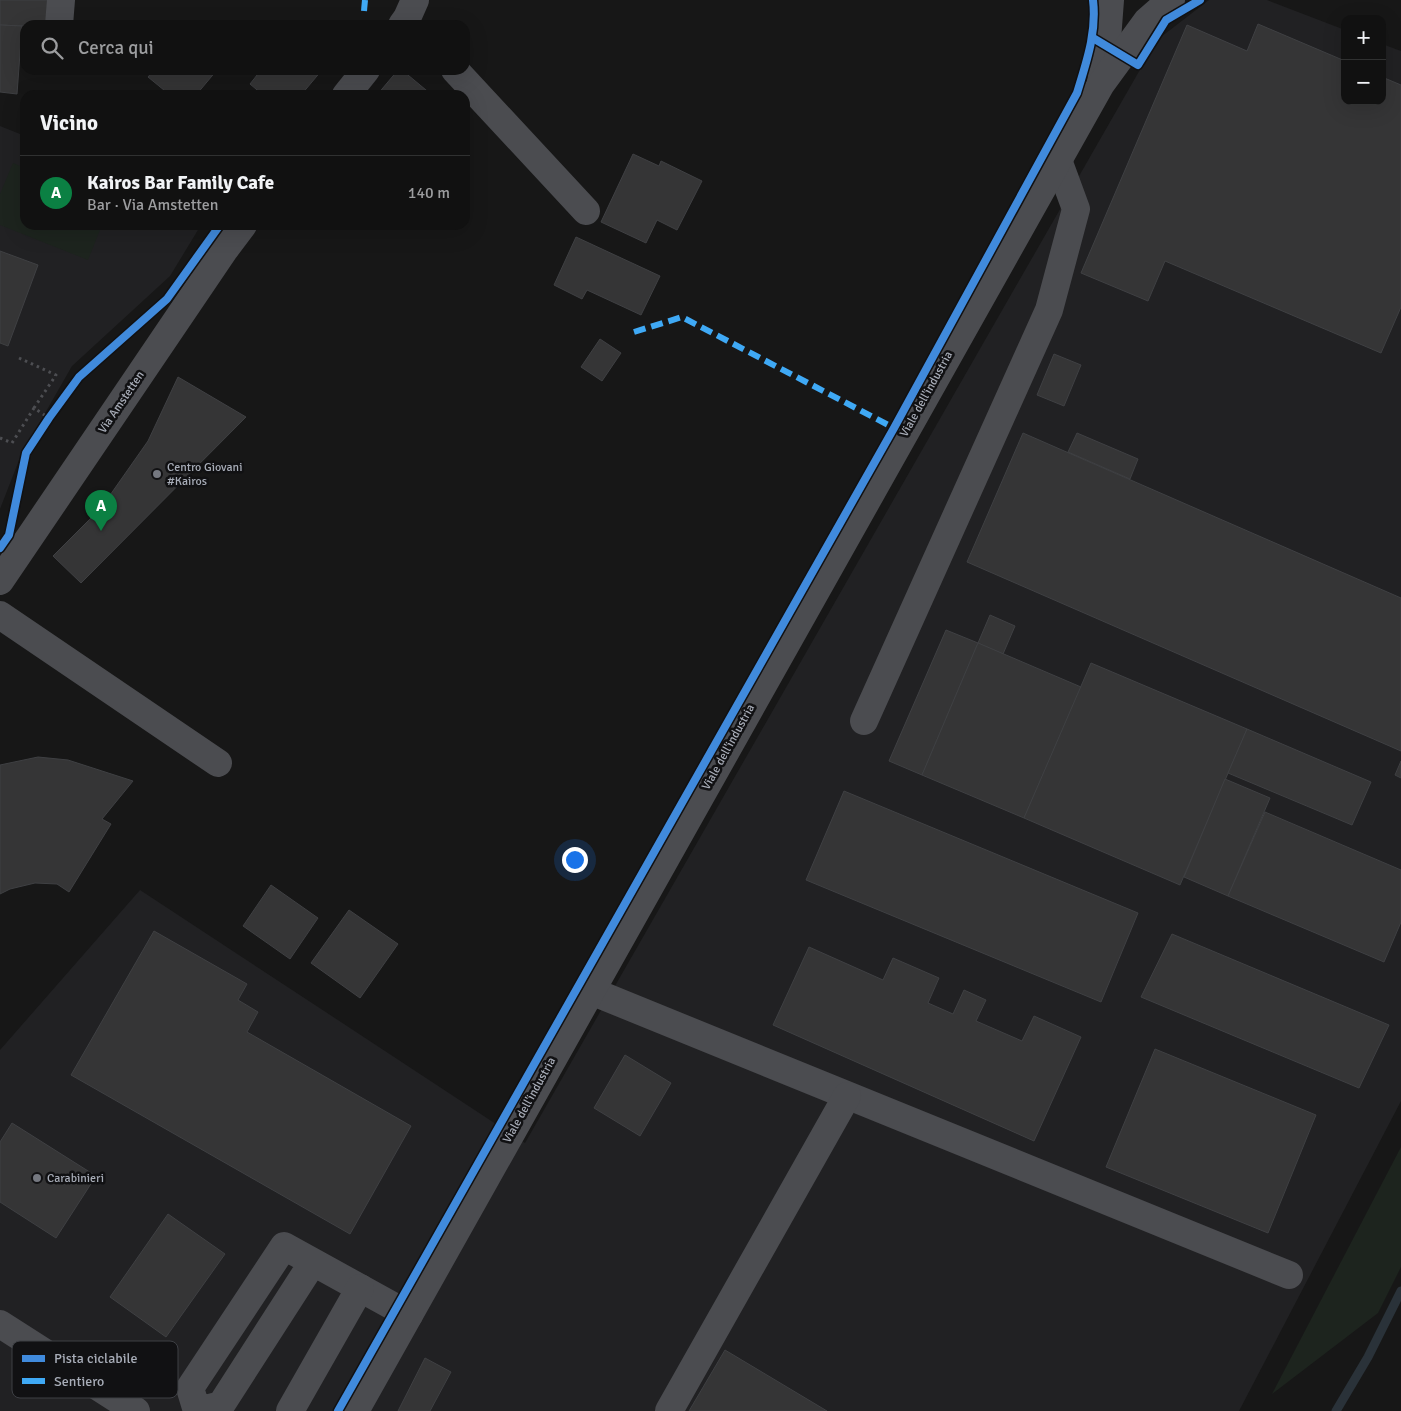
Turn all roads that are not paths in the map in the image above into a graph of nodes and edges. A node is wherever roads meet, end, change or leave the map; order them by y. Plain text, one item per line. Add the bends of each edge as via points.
1 (61, 0) edge
2 (1110, 0) edge
3 (1171, 0) edge
4 (59, 20) edge
5 (362, 75) edge
6 (460, 75) edge
7 (1101, 84) junction
8 (350, 90) edge
9 (1058, 160) junction
10 (586, 211) dead end
11 (240, 230) edge
12 (0, 581) edge
13 (0, 616) edge
14 (864, 721) dead end
15 (218, 763) dead end
16 (591, 991) junction
17 (847, 1096) junction
18 (1289, 1275) dead end
19 (360, 1288) junction
20 (409, 1315) junction
21 (0, 1324) edge
22 (27, 1341) edge
23 (116, 1398) edge
24 (136, 1411) edge
25 (197, 1411) edge
26 (290, 1411) edge
27 (355, 1411) edge
28 (669, 1411) edge

1 - 4 street
2 - 7 street, Viale dell'industria
3 - 7 street, Viale dell'industria via 1147,21
5 - 8 street
6 - 10 street
7 - 9 street, Viale dell'industria
9 - 14 street via 1076,209 1049,310
9 - 16 street, Viale dell'industria
11 - 12 street, Via Amstetten
13 - 15 street
16 - 17 street
16 - 20 street, Viale dell'industria
17 - 18 street
17 - 28 street
19 - 20 street
19 - 25 street via 284,1246 190,1388
19 - 26 street
20 - 27 street, Viale dell'industria
21 - 22 street
23 - 24 street

